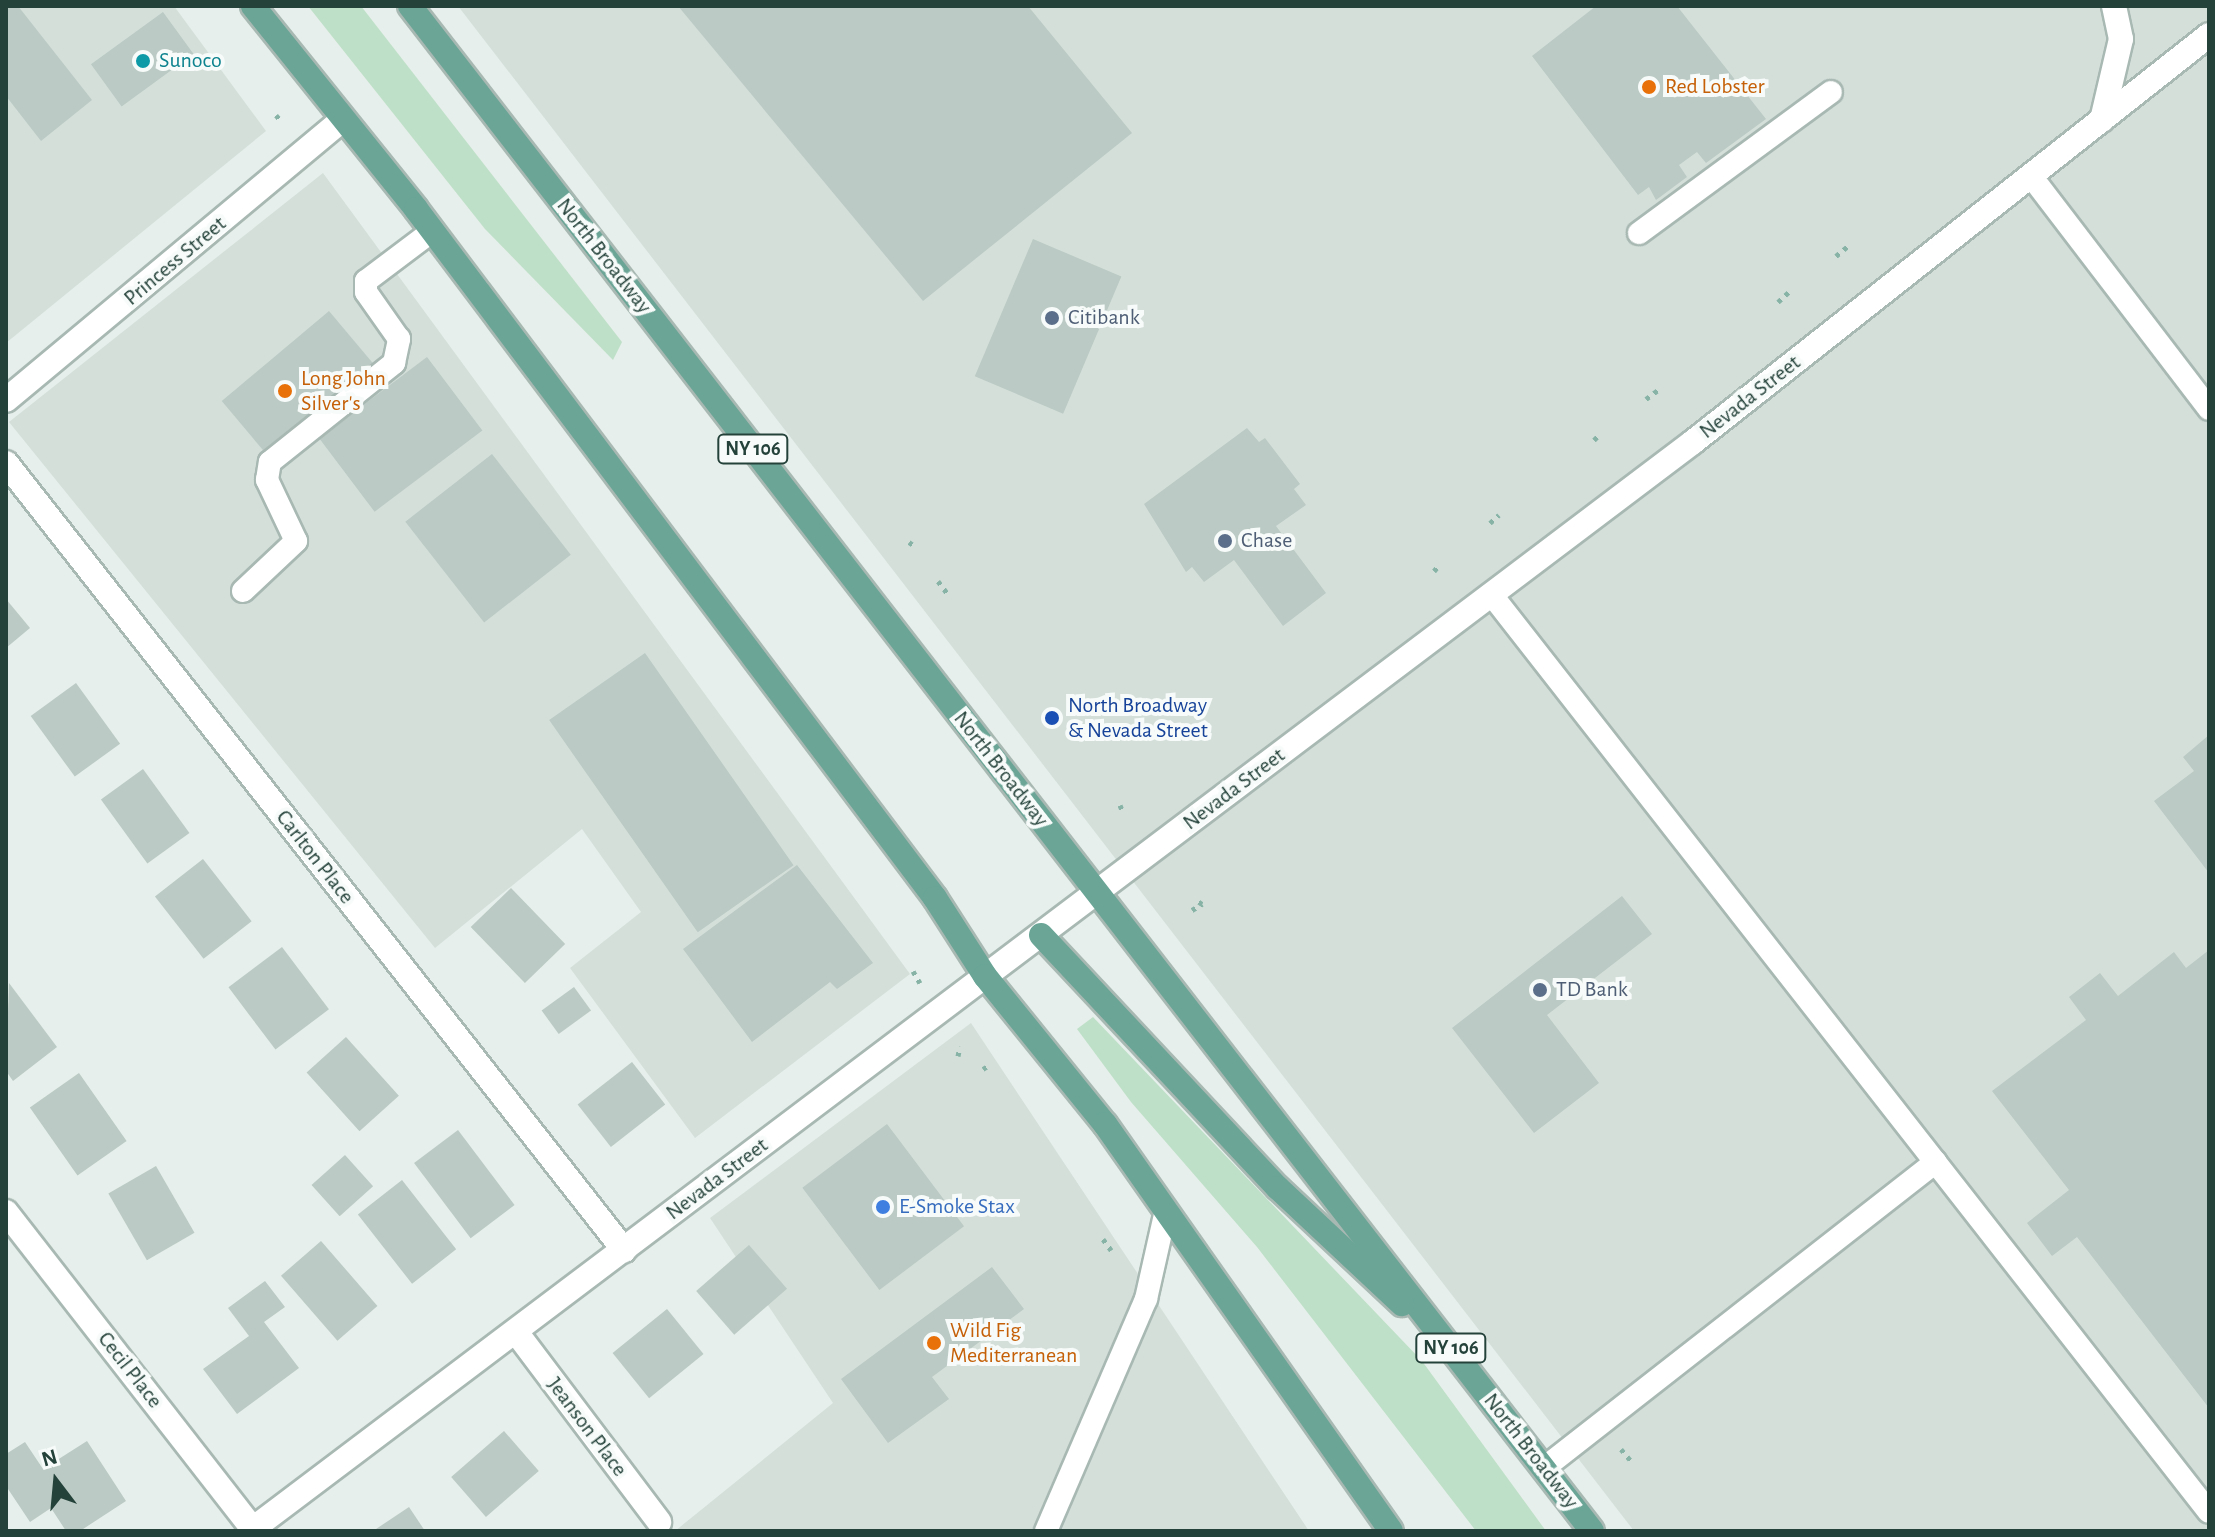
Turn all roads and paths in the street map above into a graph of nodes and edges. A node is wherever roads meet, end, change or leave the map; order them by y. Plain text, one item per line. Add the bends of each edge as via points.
1 (253, 6) edge
2 (410, 6) edge
3 (2114, 6) edge
4 (2209, 35) edge
5 (1831, 92) dead end
6 (276, 115) dead end
7 (342, 120) junction
8 (2102, 120) junction
9 (281, 121) dead end
10 (2031, 176) junction
11 (431, 232) junction
12 (1639, 233) dead end
13 (1849, 245) dead end
14 (1836, 256) dead end
15 (1791, 290) dead end
16 (1778, 302) dead end
17 (1658, 390) dead end
18 (1646, 399) dead end
19 (6, 400) edge
20 (2209, 409) edge
21 (1600, 434) dead end
22 (1594, 440) dead end
23 (6, 463) edge
24 (1499, 515) dead end
25 (1490, 523) dead end
26 (909, 542) dead end
27 (916, 547) dead end
28 (1440, 564) dead end
29 (1434, 571) dead end
30 (938, 581) dead end
31 (243, 591) dead end
32 (947, 593) dead end
33 (1491, 594) junction
34 (1097, 892) junction
35 (1195, 899) dead end
36 (1192, 910) dead end
37 (1041, 935) junction
38 (913, 971) dead end
39 (985, 976) junction
40 (920, 983) dead end
41 (960, 1046) dead end
42 (958, 1056) dead end
43 (991, 1064) dead end
44 (983, 1069) dead end
45 (1935, 1162) junction
46 (1166, 1210) junction
47 (6, 1212) edge
48 (1103, 1239) dead end
49 (624, 1250) junction
50 (1111, 1250) dead end
51 (516, 1332) junction
52 (1454, 1351) junction
53 (1544, 1468) junction
54 (2209, 1512) edge
55 (659, 1522) dead end
56 (252, 1530) edge
57 (1046, 1531) edge
58 (1391, 1531) edge
59 (1592, 1531) edge

1 - 7 main road
2 - 34 main road, North Broadway / NY 106
3 - 8 street via 2121,39
4 - 8 street, Nevada Street
5 - 12 lane
6 - 9 path
7 - 11 main road
7 - 19 street, Princess Street
8 - 10 street, Nevada Street
10 - 20 lane
10 - 33 street, Nevada Street
11 - 31 lane via 366,281 366,292 399,339 394,363 270,462 267,480 296,541
11 - 39 main road via 935,898
13 - 14 path
15 - 16 path
17 - 18 path
21 - 22 path
23 - 49 street, Carlton Place
24 - 25 path
26 - 27 path
28 - 29 path
30 - 32 path
33 - 34 street, Nevada Street
33 - 45 lane
34 - 37 street, Nevada Street
34 - 52 main road, North Broadway / NY 106
35 - 36 path via 1202,904
37 - 39 street, Nevada Street
37 - 52 main road via 1278,1188
38 - 40 path
39 - 46 main road via 1033,1028
39 - 49 street, Nevada Street
41 - 42 path
43 - 44 path
45 - 53 lane
45 - 54 lane
46 - 57 lane via 1146,1299
46 - 58 main road
47 - 56 street, Cecil Place
48 - 50 path
49 - 51 street, Nevada Street
51 - 55 street, Jeanson Place
51 - 56 street, Nevada Street
52 - 53 main road, North Broadway / NY 106
53 - 59 main road, North Broadway / NY 106

